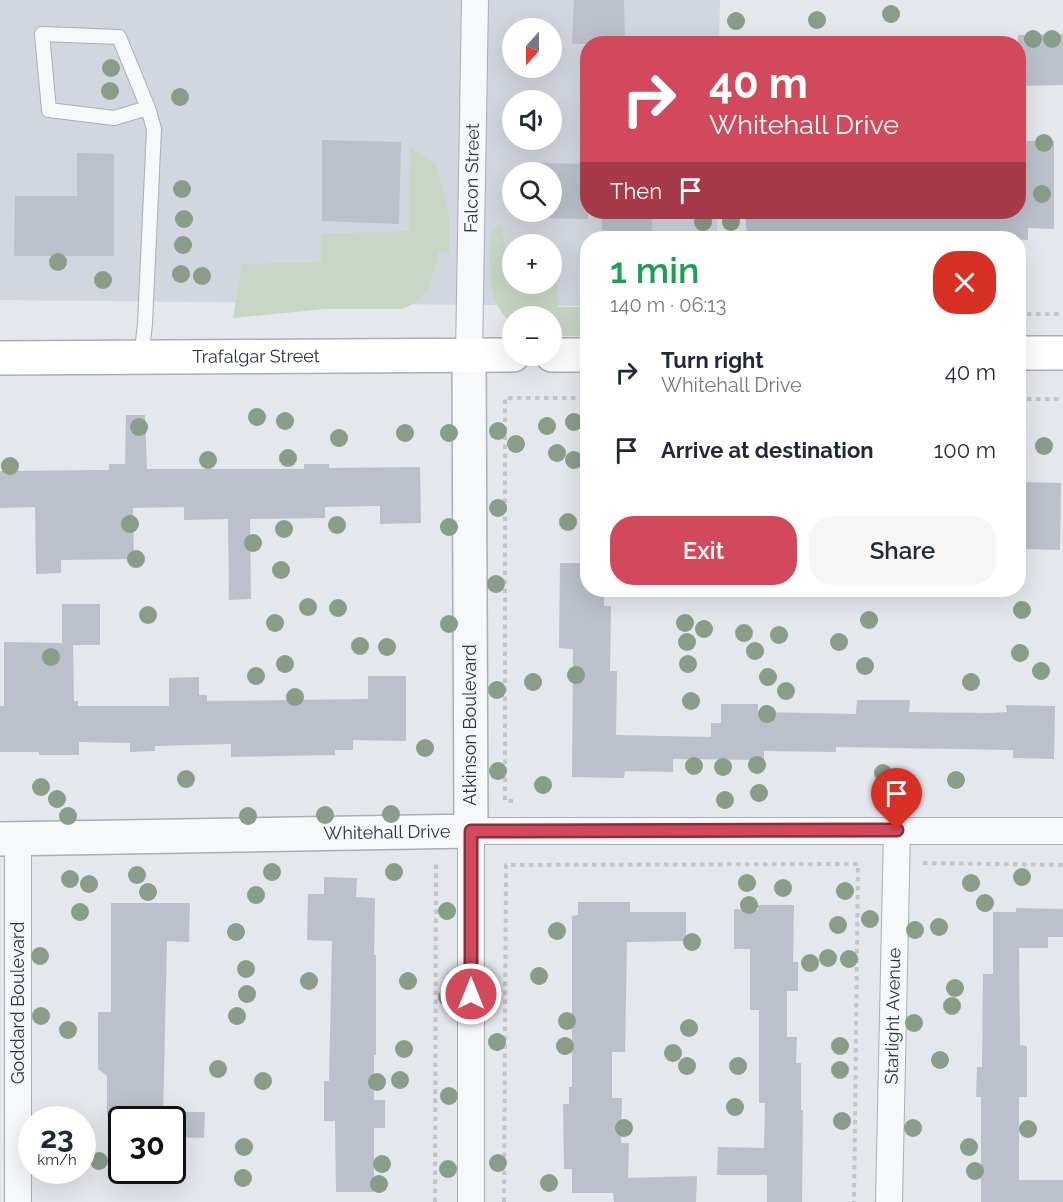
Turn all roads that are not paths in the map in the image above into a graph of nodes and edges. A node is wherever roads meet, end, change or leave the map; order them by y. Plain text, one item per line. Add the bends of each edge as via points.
1 (475, 0) edge
2 (148, 108) junction
3 (1026, 353) edge
4 (1063, 353) edge
5 (469, 355) junction
6 (502, 355) edge
7 (562, 355) edge
8 (580, 355) edge
9 (0, 358) edge
10 (141, 358) junction
11 (897, 830) junction
12 (471, 831) junction
13 (1063, 831) edge
14 (9, 839) edge
15 (18, 1202) edge
16 (471, 1202) edge
17 (889, 1202) edge

1 - 5 street, Falcon Street
2 - 2 lane via 119,37 42,34 49,110 114,118
2 - 10 lane via 154,129
3 - 4 main road
5 - 6 main road, Trafalgar Street
5 - 10 main road, Trafalgar Street
5 - 12 street, Atkinson Boulevard
7 - 8 main road
9 - 10 main road, Trafalgar Street
11 - 12 street, Whitehall Drive
11 - 13 street, Whitehall Drive
11 - 17 street, Starlight Avenue
12 - 14 street, Whitehall Drive
12 - 16 street, Atkinson Boulevard
14 - 15 street, Goddard Boulevard

